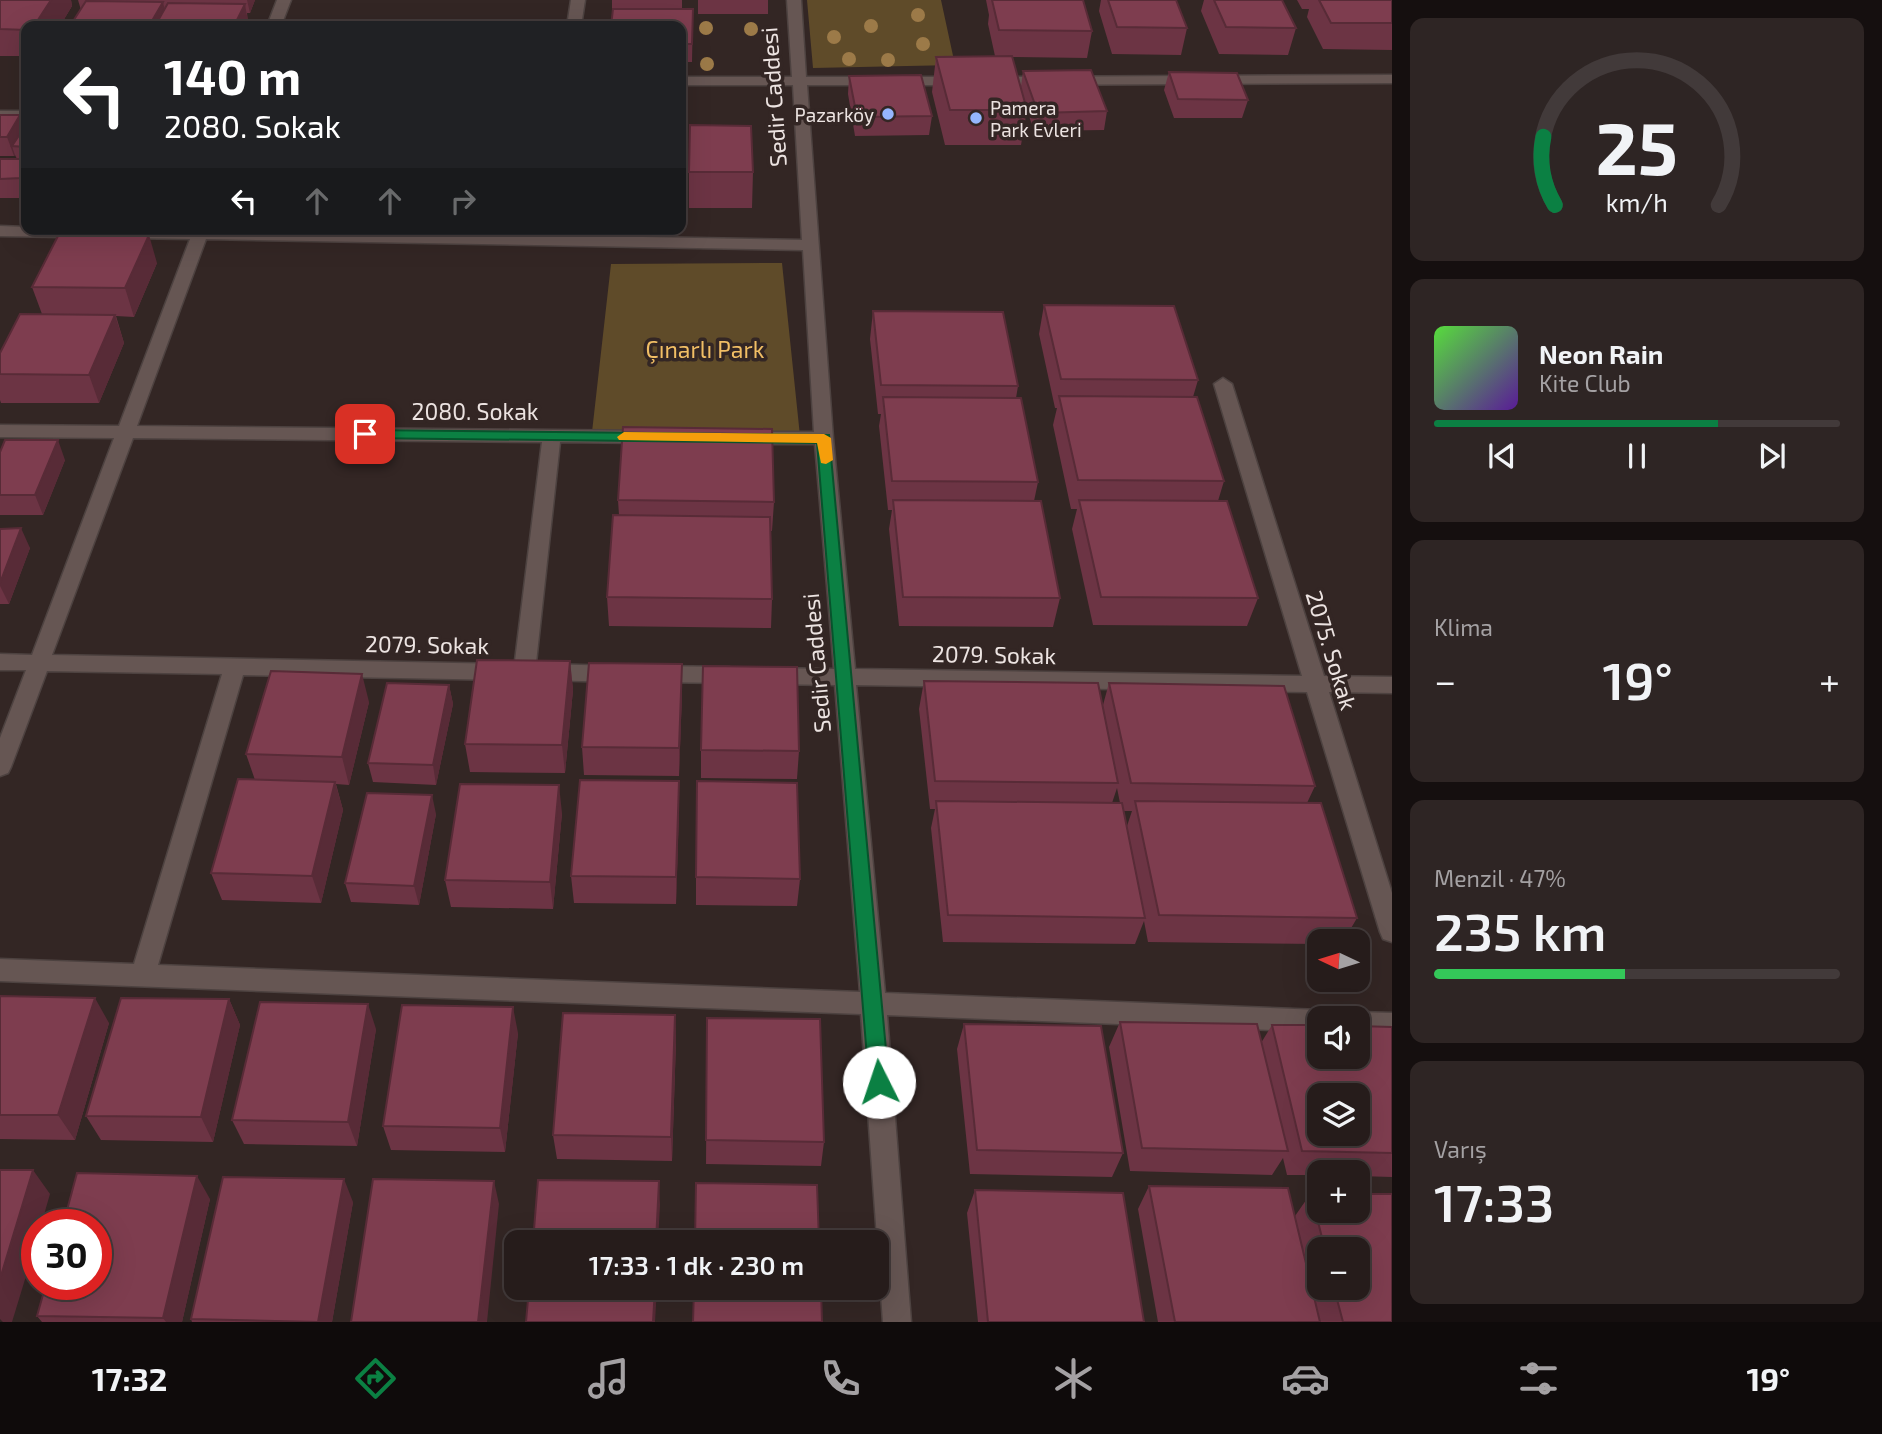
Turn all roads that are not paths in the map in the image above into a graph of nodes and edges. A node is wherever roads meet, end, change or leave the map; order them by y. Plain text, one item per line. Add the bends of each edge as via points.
1 (284, 0) edge
2 (578, 0) edge
3 (794, 0) edge
4 (276, 21) edge
5 (575, 21) edge
6 (1392, 79) edge
7 (686, 81) edge
8 (798, 82) junction
9 (0, 115) edge
10 (21, 116) edge
11 (0, 231) edge
12 (21, 231) edge
13 (199, 235) edge
14 (544, 235) edge
15 (809, 245) junction
16 (1223, 384) dead end
17 (0, 431) edge
18 (124, 432) junction
19 (552, 436) junction
20 (674, 437) edge
21 (729, 438) edge
22 (824, 438) junction
23 (0, 663) edge
24 (38, 663) junction
25 (235, 667) junction
26 (524, 672) junction
27 (843, 677) junction
28 (1316, 685) junction
29 (1392, 685) edge
30 (0, 767) edge
31 (1392, 932) edge
32 (0, 970) edge
33 (143, 975) junction
34 (873, 1002) junction
35 (1307, 1020) edge
36 (1370, 1023) edge
37 (1392, 1024) edge
38 (897, 1322) edge

1 - 4 street
2 - 5 street
3 - 8 street, Sedir Caddesi
6 - 8 street
7 - 8 street
8 - 15 street, Sedir Caddesi
9 - 10 street
11 - 12 street
13 - 18 street
14 - 15 street
15 - 22 street, Sedir Caddesi
16 - 28 street, 2075. Sokak
17 - 18 street, 2080. Sokak
18 - 19 street, 2080. Sokak
18 - 24 street
19 - 20 street, 2080. Sokak
19 - 26 street
21 - 22 street
22 - 27 street, Sedir Caddesi
23 - 24 street, 2079. Sokak
24 - 25 street, 2079. Sokak
24 - 30 street
25 - 26 street, 2079. Sokak
25 - 33 street
26 - 27 street, 2079. Sokak
27 - 28 street, 2079. Sokak
27 - 34 street, Sedir Caddesi
28 - 29 street, 2079. Sokak
28 - 31 street, 2075. Sokak
32 - 33 street
33 - 34 street
34 - 35 street
34 - 38 street, Sedir Caddesi
36 - 37 street

